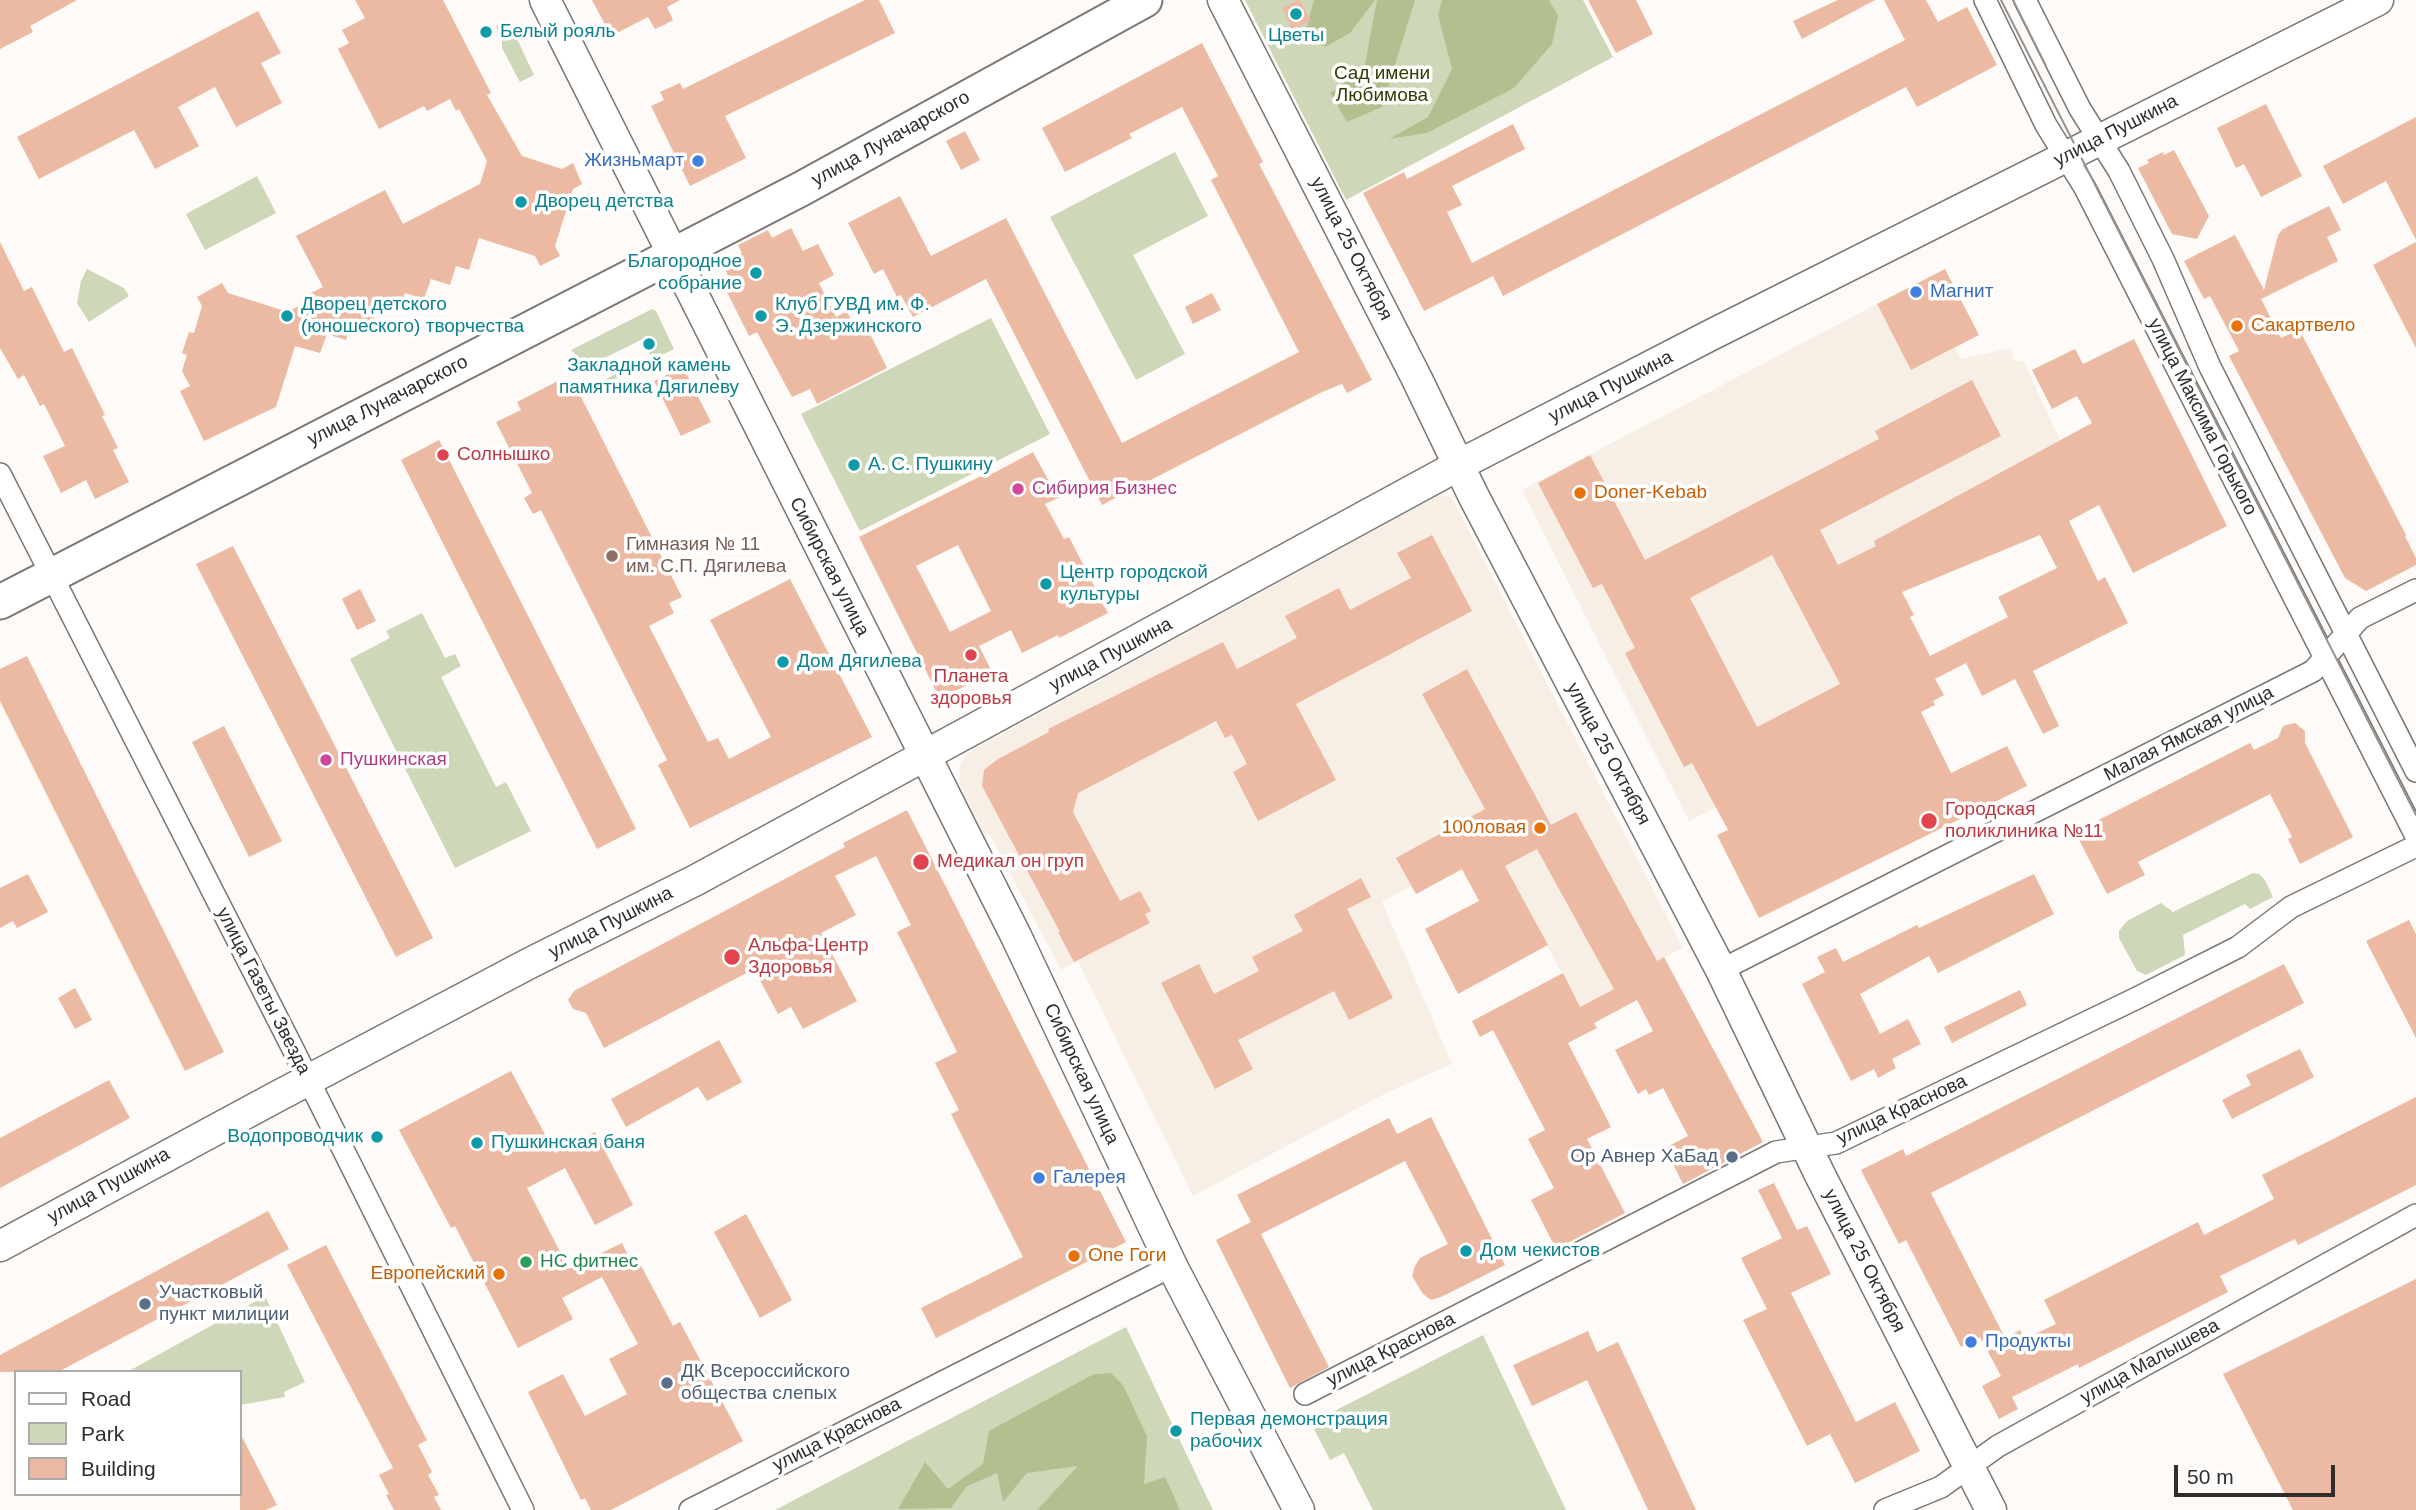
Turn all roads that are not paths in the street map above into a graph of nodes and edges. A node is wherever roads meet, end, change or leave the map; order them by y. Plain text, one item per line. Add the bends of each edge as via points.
1 (545, 0) edge
2 (1145, 0) edge
3 (1223, 0) edge
4 (1985, 0) edge
5 (2025, 0) edge
6 (2378, 0) edge
7 (2099, 140) junction
8 (2065, 156) junction
9 (672, 255) junction
10 (1459, 465) junction
11 (0, 474) edge
12 (52, 575) junction
13 (2416, 590) edge
14 (0, 602) edge
15 (2346, 634) junction
16 (2325, 659) junction
17 (924, 755) junction
18 (2416, 771) edge
19 (2416, 836) edge
20 (2416, 846) edge
21 (1721, 970) junction
22 (308, 1080) junction
23 (1807, 1148) junction
24 (2416, 1215) edge
25 (0, 1246) edge
26 (1172, 1266) junction
27 (1305, 1394) dead end
28 (1969, 1467) junction
29 (523, 1510) edge
30 (690, 1510) edge
31 (1299, 1510) edge
32 (1885, 1510) edge
33 (1991, 1510) edge

1 - 9 main road, Сибирская улица
2 - 9 main road, улица Луначарского
3 - 10 main road, улица 25 Октября
4 - 8 street, улица Максима Горького
5 - 7 street, улица Максима Горького
6 - 7 main road, улица Пушкина
7 - 8 main road, улица Пушкина
7 - 15 street, улица Максима Горького via 2163,259 2210,367
8 - 10 main road, улица Пушкина
8 - 16 street, улица Максима Горького
9 - 12 main road, улица Луначарского
9 - 17 main road, Сибирская улица
10 - 17 main road, улица Пушкина
10 - 21 main road, улица 25 Октября
11 - 12 street, улица Газеты Звезда
12 - 14 main road, улица Луначарского
12 - 22 street, улица Газеты Звезда
13 - 15 street, Малая Ямская улица via 2360,618
15 - 16 street, Малая Ямская улица
15 - 18 street, улица Максима Горького
16 - 19 street, улица Максима Горького
16 - 21 street, Малая Ямская улица via 2313,671
17 - 22 main road, улица Пушкина via 696,880
17 - 26 main road, Сибирская улица via 1022,948
20 - 23 street, улица Краснова via 2291,907 2238,947 2148,992 1836,1143
21 - 23 main road, улица 25 Октября
22 - 25 main road, улица Пушкина
22 - 29 street, улица Газеты Звезда
23 - 27 street, улица Краснова via 1776,1152
23 - 28 main road, улица 25 Октября
24 - 28 street, улица Малышева via 1998,1446
26 - 30 street, улица Краснова
26 - 31 main road, Сибирская улица
28 - 32 street, улица Малышева via 1941,1487
28 - 33 main road, улица 25 Октября

